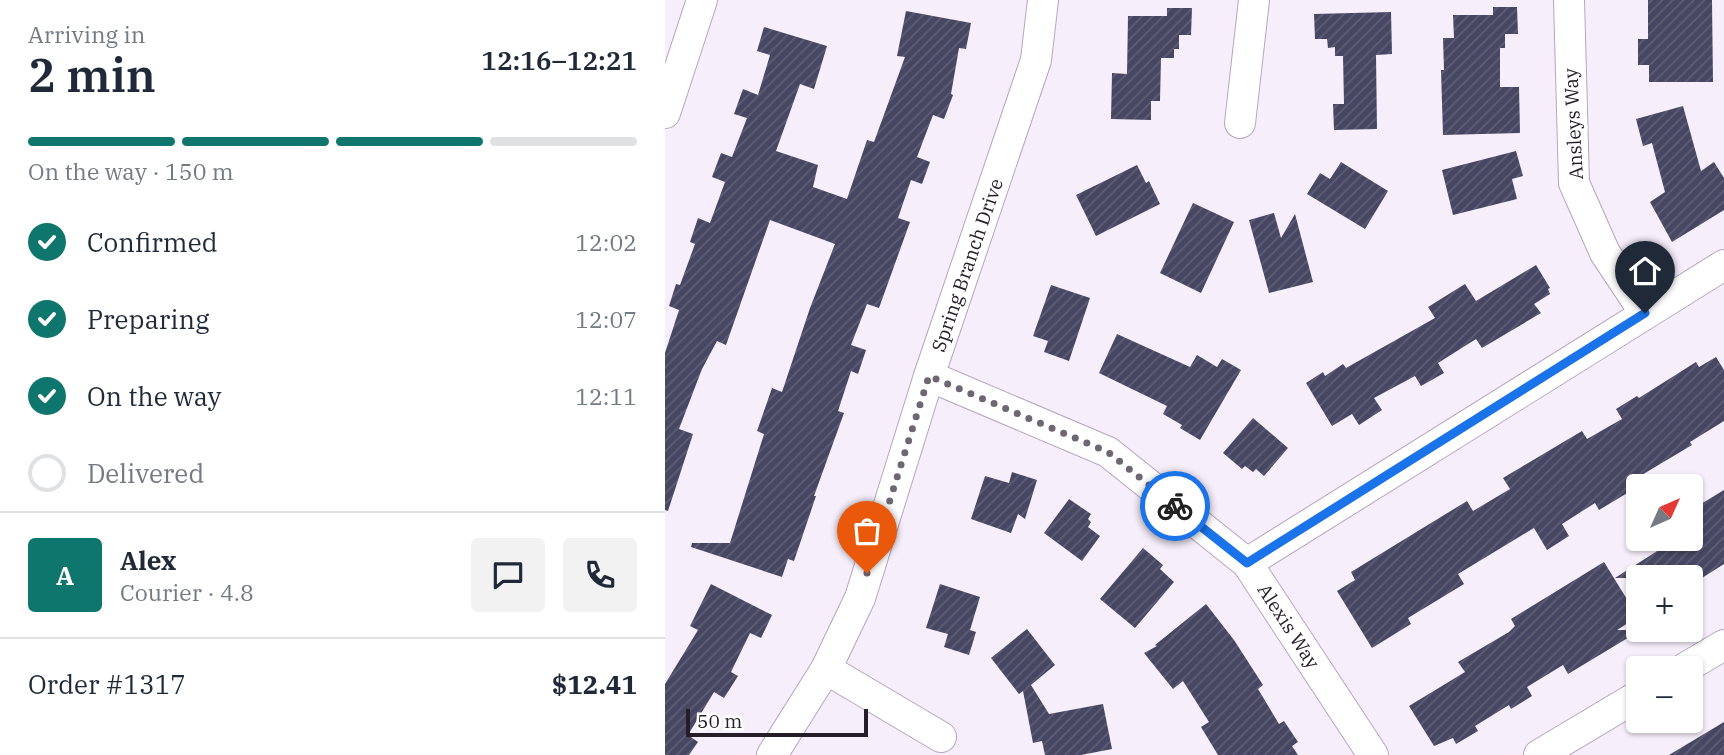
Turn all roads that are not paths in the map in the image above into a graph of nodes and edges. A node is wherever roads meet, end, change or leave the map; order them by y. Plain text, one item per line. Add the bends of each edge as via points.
1 (702, 0) edge
2 (1043, 0) edge
3 (1254, 0) edge
4 (1569, 0) edge
5 (665, 113) edge
6 (1240, 123) dead end
7 (1724, 265) edge
8 (1645, 313) junction
9 (929, 376) junction
10 (1247, 563) junction
11 (1724, 645) edge
12 (1703, 657) edge
13 (825, 668) junction
14 (1626, 703) edge
15 (940, 737) dead end
16 (772, 755) edge
17 (1373, 755) edge
18 (1539, 755) edge

1 - 5 street
2 - 9 street, Spring Branch Drive via 1036,60
3 - 6 street
4 - 8 street, Ansleys Way via 1574,183 1605,253
7 - 8 street
8 - 10 street
9 - 10 street, Alexis Way via 1108,452
9 - 13 street, Spring Branch Drive via 860,598
10 - 17 street, Alexis Way
11 - 12 street
13 - 15 street
13 - 16 street, Spring Branch Drive
14 - 18 street

